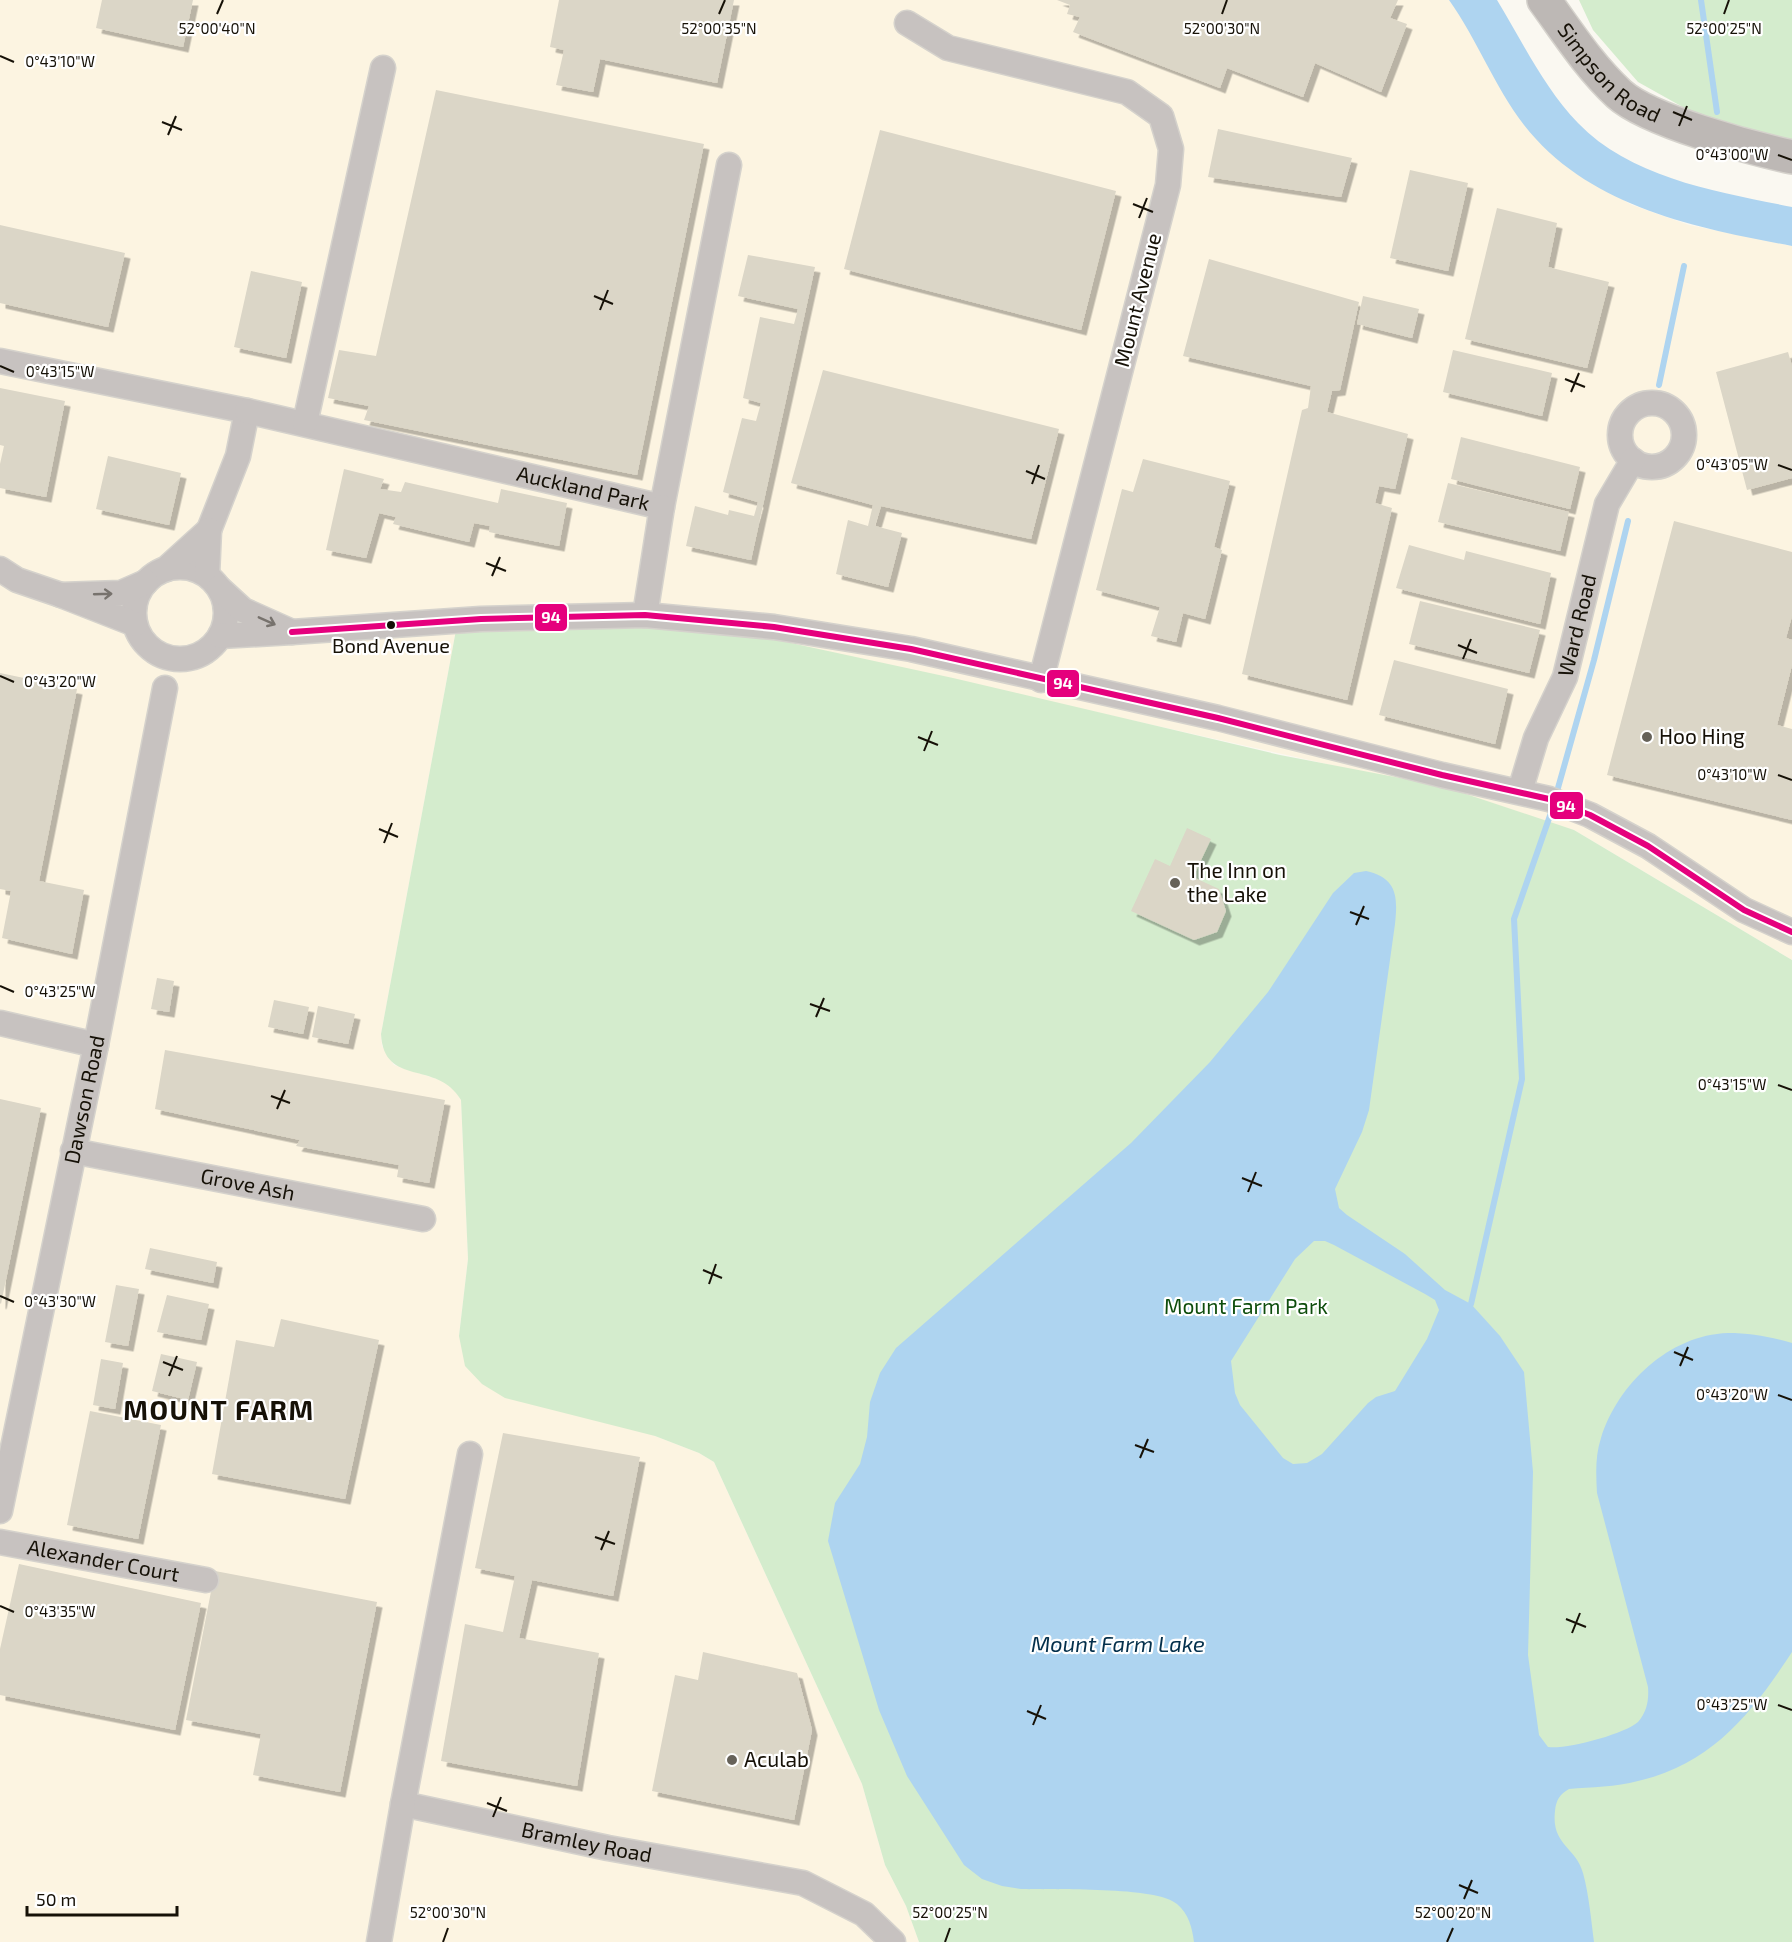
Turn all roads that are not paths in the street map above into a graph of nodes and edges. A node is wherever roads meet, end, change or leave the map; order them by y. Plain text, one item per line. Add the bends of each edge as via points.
1 (1544, 0) edge
2 (907, 22) dead end
3 (383, 68) dead end
4 (1792, 157) edge
5 (729, 165) dead end
6 (0, 361) edge
7 (248, 411) junction
8 (305, 423) junction
9 (1633, 460) dead end
10 (662, 507) junction
11 (209, 531) junction
12 (0, 569) edge
13 (156, 575) junction
14 (213, 582) junction
15 (61, 595) junction
16 (645, 615) junction
17 (135, 624) junction
18 (292, 632) junction
19 (220, 636) junction
20 (159, 654) junction
21 (194, 657) junction
22 (1041, 680) junction
23 (165, 688) junction
24 (1520, 791) junction
25 (1792, 932) edge
26 (0, 1023) edge
27 (96, 1045) junction
28 (74, 1151) junction
29 (423, 1219) dead end
30 (470, 1454) dead end
31 (0, 1511) edge
32 (0, 1542) edge
33 (206, 1580) dead end
34 (403, 1804) junction
35 (379, 1942) edge
36 (894, 1942) edge

1 - 4 street, Simpson Road via 1588,61 1621,96 1656,116
2 - 22 street, Mount Avenue via 948,48 1127,92 1161,116 1171,149 1168,185
3 - 8 street
5 - 10 street, Auckland Park
6 - 7 street, Auckland Park
7 - 8 street, Auckland Park
7 - 11 street via 238,456
8 - 10 street, Auckland Park
9 - 24 street, Ward Road via 1607,504 1565,677 1536,738
10 - 16 street
11 - 13 street
11 - 14 street
12 - 15 street via 17,580
13 - 14 street via 180,567 194,569
15 -> 13 street via 121,593
13 - 17 street via 136,601
14 -> 18 street via 243,610
14 - 19 street via 226,612
15 - 17 street
16 - 18 street via 481,619
16 - 22 street via 774,627 888,645
17 - 20 street via 146,644
18 - 19 street
19 - 21 street
20 - 21 street via 176,659
20 - 23 street, Dawson Road
21 - 23 street
22 - 24 street
23 - 27 street, Dawson Road
24 - 25 street via 1590,815 1648,846 1744,910
26 - 27 street
27 - 28 street, Dawson Road
28 - 29 street, Grove Ash
28 - 31 street, Dawson Road
30 - 34 street
32 - 33 street, Alexander Court
34 - 35 street
34 - 36 street, Bramley Road via 608,1848 803,1883 864,1914

